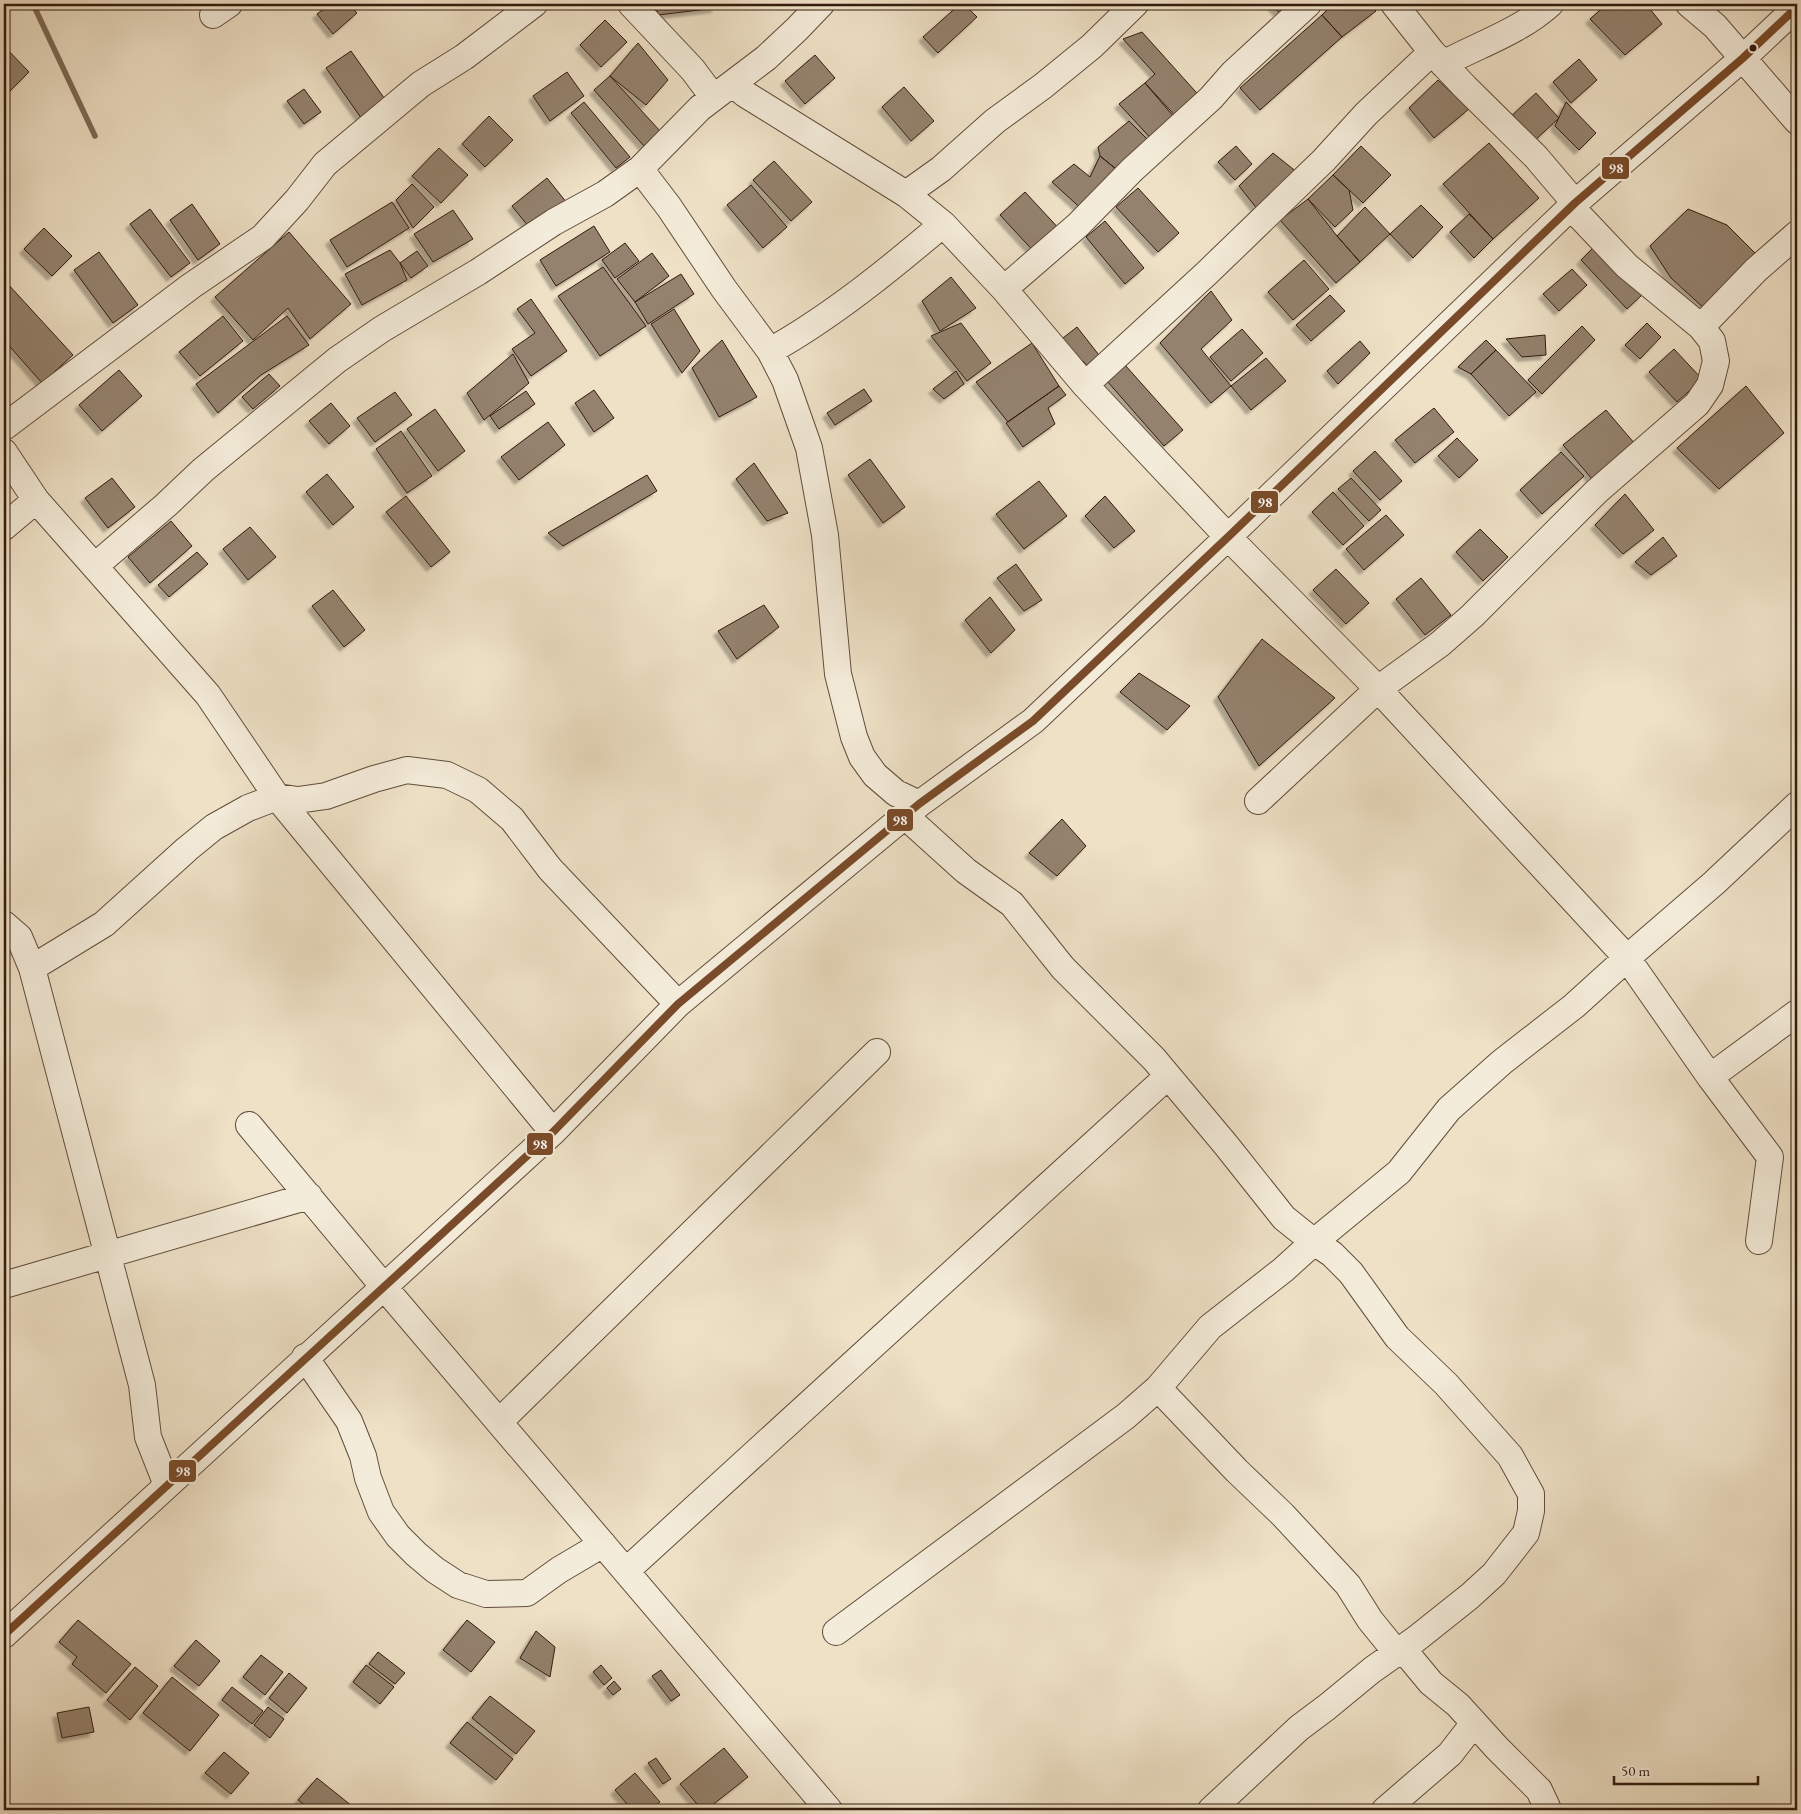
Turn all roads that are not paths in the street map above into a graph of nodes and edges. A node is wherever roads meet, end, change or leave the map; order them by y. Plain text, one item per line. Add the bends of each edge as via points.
1 (534, 4) edge
2 (631, 4) edge
3 (821, 4) edge
4 (1135, 4) edge
5 (1308, 4) edge
6 (1394, 4) edge
7 (1550, 4) edge
8 (1689, 4) edge
9 (1797, 7) edge
10 (1438, 58) junction
11 (1743, 58) junction
12 (723, 91) junction
13 (1797, 120) edge
14 (640, 168) junction
15 (906, 194) junction
16 (1573, 205) junction
17 (943, 224) junction
18 (1797, 234) edge
19 (1004, 289) junction
20 (1701, 327) junction
21 (770, 351) junction
22 (1085, 385) junction
23 (4, 427) edge
24 (4, 452) edge
25 (36, 500) junction
26 (4, 527) edge
27 (1228, 537) junction
28 (95, 566) junction
29 (1378, 689) junction
30 (276, 797) junction
31 (1258, 801) dead end
32 (1797, 805) edge
33 (912, 809) junction
34 (4, 924) edge
35 (1627, 958) junction
36 (32, 968) junction
37 (678, 1004) junction
38 (1797, 1013) edge
39 (878, 1052) dead end
40 (1168, 1076) junction
41 (1710, 1077) junction
42 (249, 1125) dead end
43 (553, 1132) junction
44 (309, 1196) junction
45 (1759, 1241) dead end
46 (1314, 1242) junction
47 (108, 1255) junction
48 (4, 1285) edge
49 (384, 1287) junction
50 (305, 1357) junction
51 (1158, 1388) junction
52 (499, 1422) junction
53 (167, 1485) junction
54 (603, 1544) junction
55 (626, 1570) junction
56 (836, 1632) dead end
57 (4, 1634) edge
58 (1399, 1650) junction
59 (1474, 1723) junction
60 (829, 1810) edge
61 (1211, 1810) edge
62 (1385, 1810) edge
63 (1546, 1810) edge

1 - 23 street via 464,57 421,84 325,164 298,200 263,237 191,286
2 - 12 street via 692,70
3 - 12 street via 766,58
4 - 15 street via 1085,52 994,121 941,170
5 - 19 street via 1232,73 1211,98 1078,225
6 - 10 street
7 - 10 street via 1514,30
8 - 11 street via 1715,26
9 - 11 street
10 - 16 street via 1536,156
10 - 22 street via 1366,114 1324,160 1208,273
11 - 13 street
11 - 16 street
12 - 14 street via 700,108
12 - 15 street via 745,94
14 - 21 street
14 - 28 street via 605,194 554,222 337,360 203,470
15 - 17 street
16 - 20 street via 1627,266
16 - 27 street
17 - 19 street
17 - 21 street via 804,332
18 - 20 street via 1756,270
19 - 22 street
20 - 29 street via 1712,341 1716,361 1710,385 1697,404 1596,492 1472,616
21 - 33 street via 785,380 809,448 825,536 838,674 854,737 862,758 875,776
22 - 27 street
24 - 25 street
25 - 26 street
25 - 28 street
27 - 29 street
27 - 33 street via 1033,721
28 - 30 street via 208,695
29 - 31 street
29 - 35 street
30 - 36 street via 214,827 104,924
30 - 37 street via 298,800 326,796 407,770 447,775 478,790 512,820 550,869
30 - 43 street
32 - 35 street
33 - 37 street
33 - 40 street via 966,871 1012,904 1063,968
34 - 36 street via 19,937
35 - 41 street
35 - 46 street via 1449,1109 1399,1172
36 - 47 street
37 - 43 street
38 - 41 street
39 - 52 street
40 - 46 street via 1284,1218
40 - 55 street
41 - 45 street via 1770,1157
42 - 44 street
43 - 49 street
44 - 47 street
44 - 49 street
46 - 51 street via 1210,1327
46 - 58 street via 1332,1254 1350,1273 1398,1337 1446,1384 1510,1456 1531,1494 1526,1533 1494,1574
47 - 48 street
47 - 53 street via 142,1385 148,1437
49 - 50 street
49 - 52 street
50 - 53 street
50 - 54 street via 349,1421 381,1512 398,1536 434,1570 458,1585 486,1594 527,1593
51 - 56 street via 1126,1416
51 - 58 street via 1348,1585 1370,1620
52 - 54 street
53 - 57 street
54 - 55 street
55 - 60 street
58 - 59 street
58 - 61 street via 1298,1728
59 - 62 street via 1450,1754
59 - 63 street via 1539,1790

